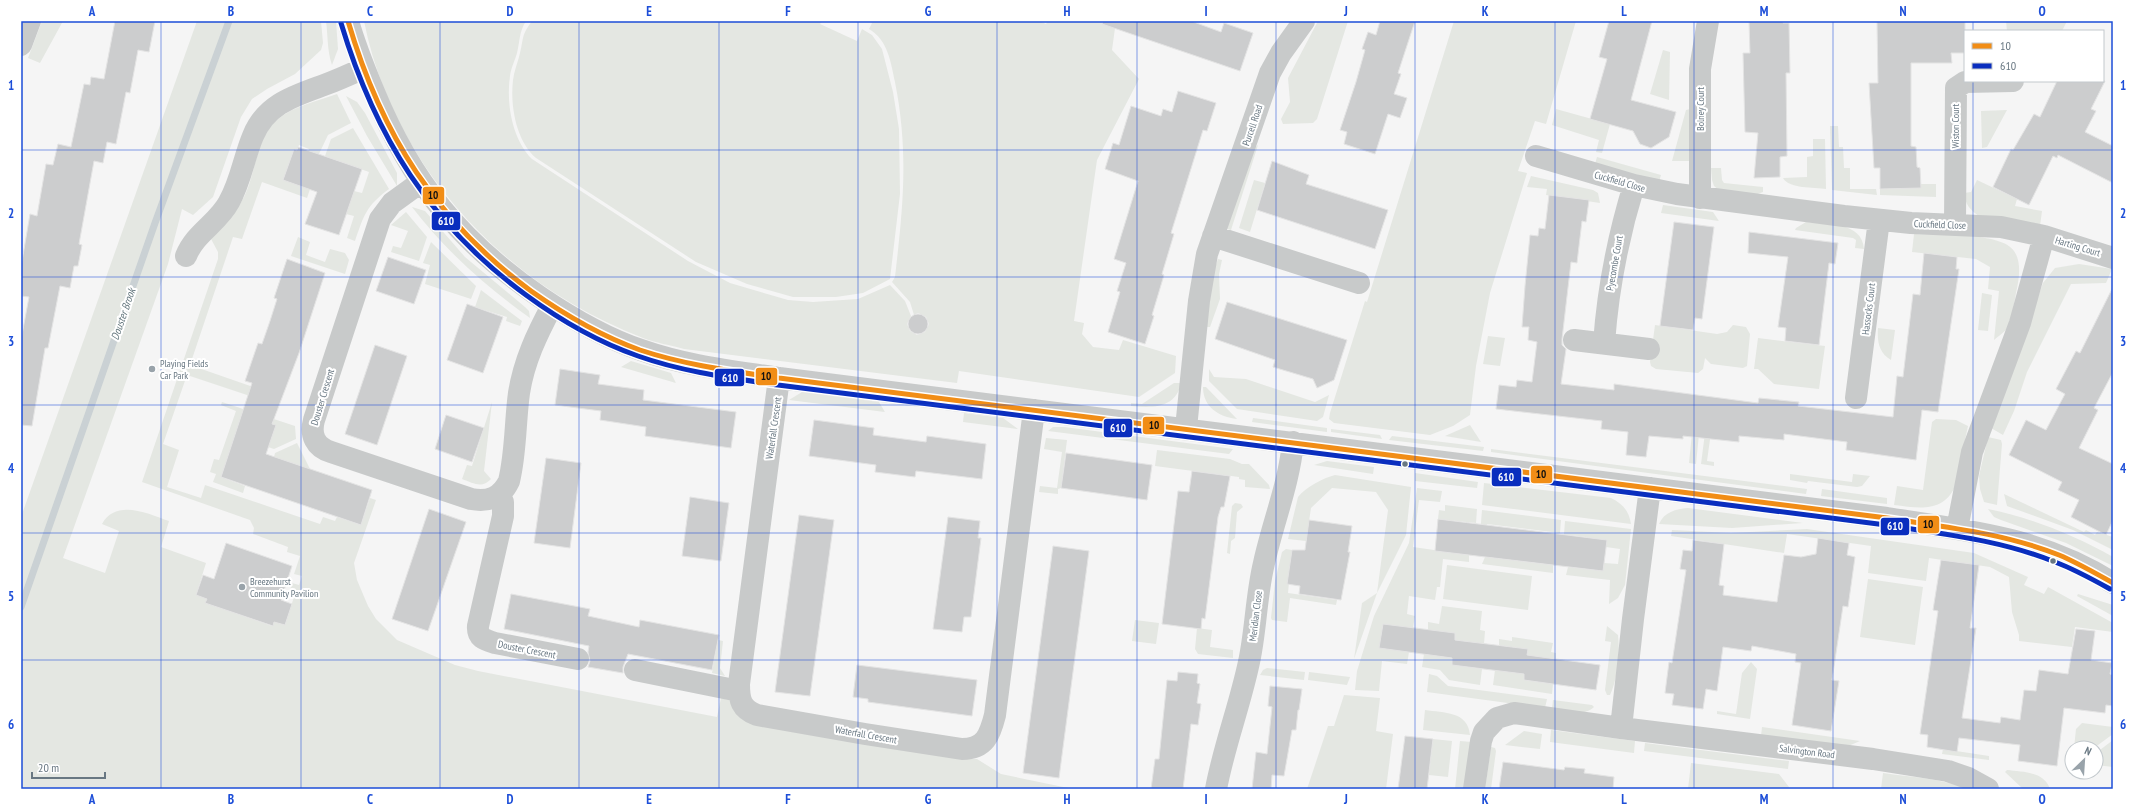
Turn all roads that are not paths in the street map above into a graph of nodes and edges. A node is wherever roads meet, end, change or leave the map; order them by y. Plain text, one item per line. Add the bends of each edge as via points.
1 (30, 21) edge
2 (348, 21) edge
3 (1304, 21) edge
4 (1708, 21) edge
5 (21, 45) edge
6 (364, 68) junction
7 (1965, 82) edge
8 (1536, 156) dead end
9 (421, 182) junction
10 (1634, 185) junction
11 (1700, 198) junction
12 (1879, 220) junction
13 (1955, 224) junction
14 (1213, 236) junction
15 (2044, 236) junction
16 (186, 256) dead end
17 (2113, 258) edge
18 (1359, 283) dead end
19 (552, 306) junction
20 (1574, 340) dead end
21 (1604, 343) junction
22 (1649, 349) dead end
23 (780, 378) junction
24 (1856, 398) dead end
25 (1034, 410) junction
26 (1186, 428) junction
27 (1293, 442) junction
28 (1650, 488) junction
29 (499, 495) junction
30 (1957, 529) junction
31 (2113, 582) edge
32 (578, 659) dead end
33 (635, 670) dead end
34 (739, 691) junction
35 (1621, 728) junction
36 (1216, 789) edge
37 (1474, 789) edge
38 (1988, 789) edge

1 - 5 street
2 - 6 street
3 - 14 street, Purcell Road via 1270,73
4 - 11 street, Bolney Court via 1700,69
6 - 9 street via 399,147
6 - 16 street via 290,98 267,112 252,137 236,189 229,203 221,215 197,236
7 - 13 street, Wiston Court via 1956,88
8 - 10 street, Cuckfield Close
9 - 19 street via 448,218 474,245 500,268
9 - 29 street, Douster Crescent via 388,208 380,219 315,415 312,434 317,444 326,451 464,496 486,501
10 - 11 street, Cuckfield Close
10 - 21 street, Pyecombe Court via 1614,262
11 - 12 street, Cuckfield Close
12 - 13 street, Cuckfield Close
12 - 24 street, Hassocks Court
13 - 15 street, Cuckfield Close via 2006,228
14 - 18 street
14 - 26 street, Purcell Road via 1207,254 1199,301
15 - 17 street, Harting Court
15 - 30 street via 2020,323 1972,452
19 - 23 street via 610,338 652,354 699,366
19 - 29 street via 528,357 519,394 510,475
20 - 21 street
21 - 22 street
23 - 25 street
23 - 34 street, Waterfall Crescent
25 - 26 street
25 - 34 street, Waterfall Crescent via 997,701 992,728 985,742 976,748 962,749 757,715 743,707
26 - 27 street
27 - 28 street
27 - 36 street, Meridian Close via 1287,482 1259,585 1250,659
28 - 30 street
28 - 35 street
29 - 32 street, Douster Crescent via 503,502 503,516 478,626 479,636 495,643
30 - 31 street via 1998,536 2041,548 2080,564
33 - 34 street
35 - 37 street, Salvington Road via 1514,713 1497,718 1487,728 1481,741
35 - 38 street, Salvington Road via 1873,759 1948,771

